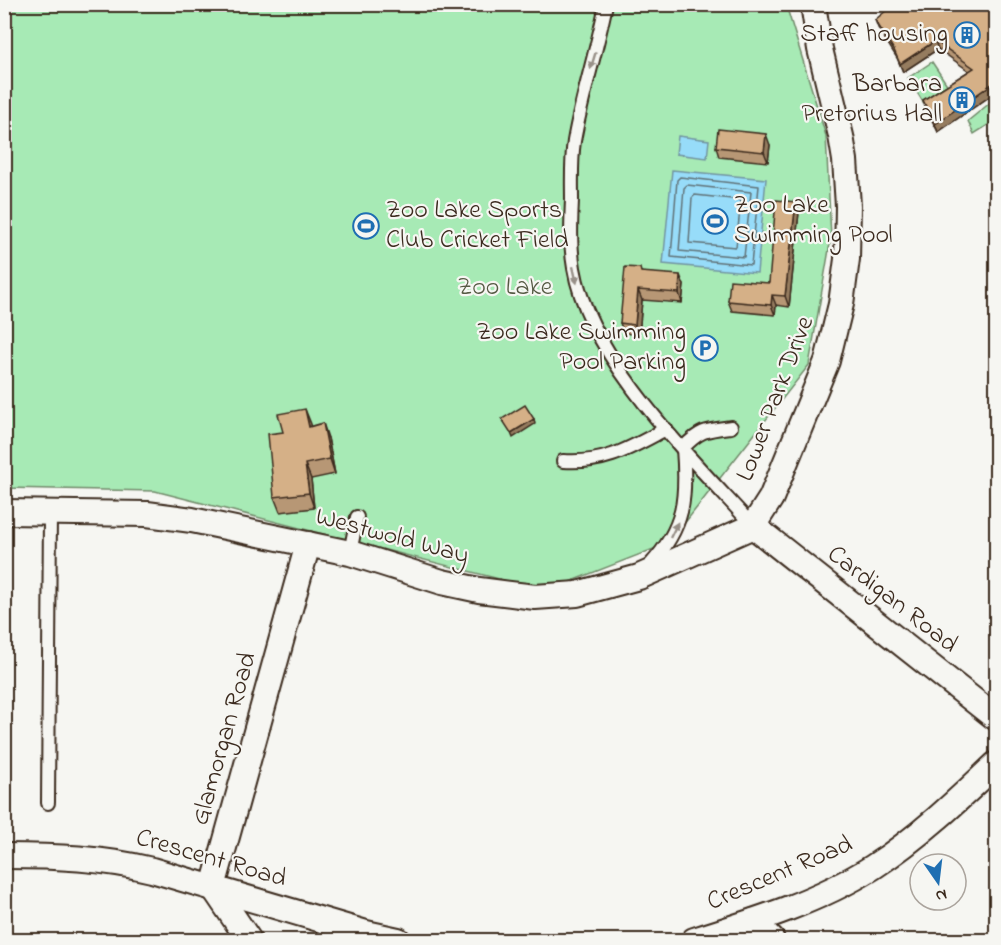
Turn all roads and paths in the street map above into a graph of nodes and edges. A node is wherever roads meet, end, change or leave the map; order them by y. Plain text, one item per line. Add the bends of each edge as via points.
1 (606, 4) edge
2 (813, 4) edge
3 (731, 427) dead end
4 (666, 429) junction
5 (683, 448) junction
6 (563, 461) dead end
7 (4, 513) edge
8 (50, 513) junction
9 (357, 517) dead end
10 (753, 526) junction
11 (309, 544) junction
12 (350, 553) junction
13 (639, 577) junction
14 (996, 718) edge
15 (996, 764) edge
16 (48, 803) dead end
17 (4, 856) edge
18 (213, 888) junction
19 (754, 921) junction
20 (249, 940) edge
21 (398, 940) edge
22 (694, 940) edge
23 (772, 940) edge

1 -> 4 lane via 574,142 573,267 589,317 605,347
2 - 10 street, Lower Park Drive via 844,152 847,259 827,361 774,489
3 - 5 lane via 696,435
4 - 5 lane
4 - 6 lane via 622,453 587,461
5 - 10 lane
13 -> 5 lane via 664,550 683,507
7 - 8 street, Westwold Way
8 - 11 street, Westwold Way via 147,514
8 - 16 lane
9 - 12 lane
10 - 13 street, Westwold Way
10 - 14 street, Cardigan Road
11 - 12 street, Westwold Way
11 - 18 street, Glamorgan Road
12 - 13 street, Westwold Way via 442,582 535,597 577,594
15 - 19 street, Crescent Road via 945,813 871,868 832,889
17 - 18 street, Crescent Road via 118,862
18 - 20 street
18 - 21 street, Crescent Road
19 - 22 street, Crescent Road
19 - 23 street

